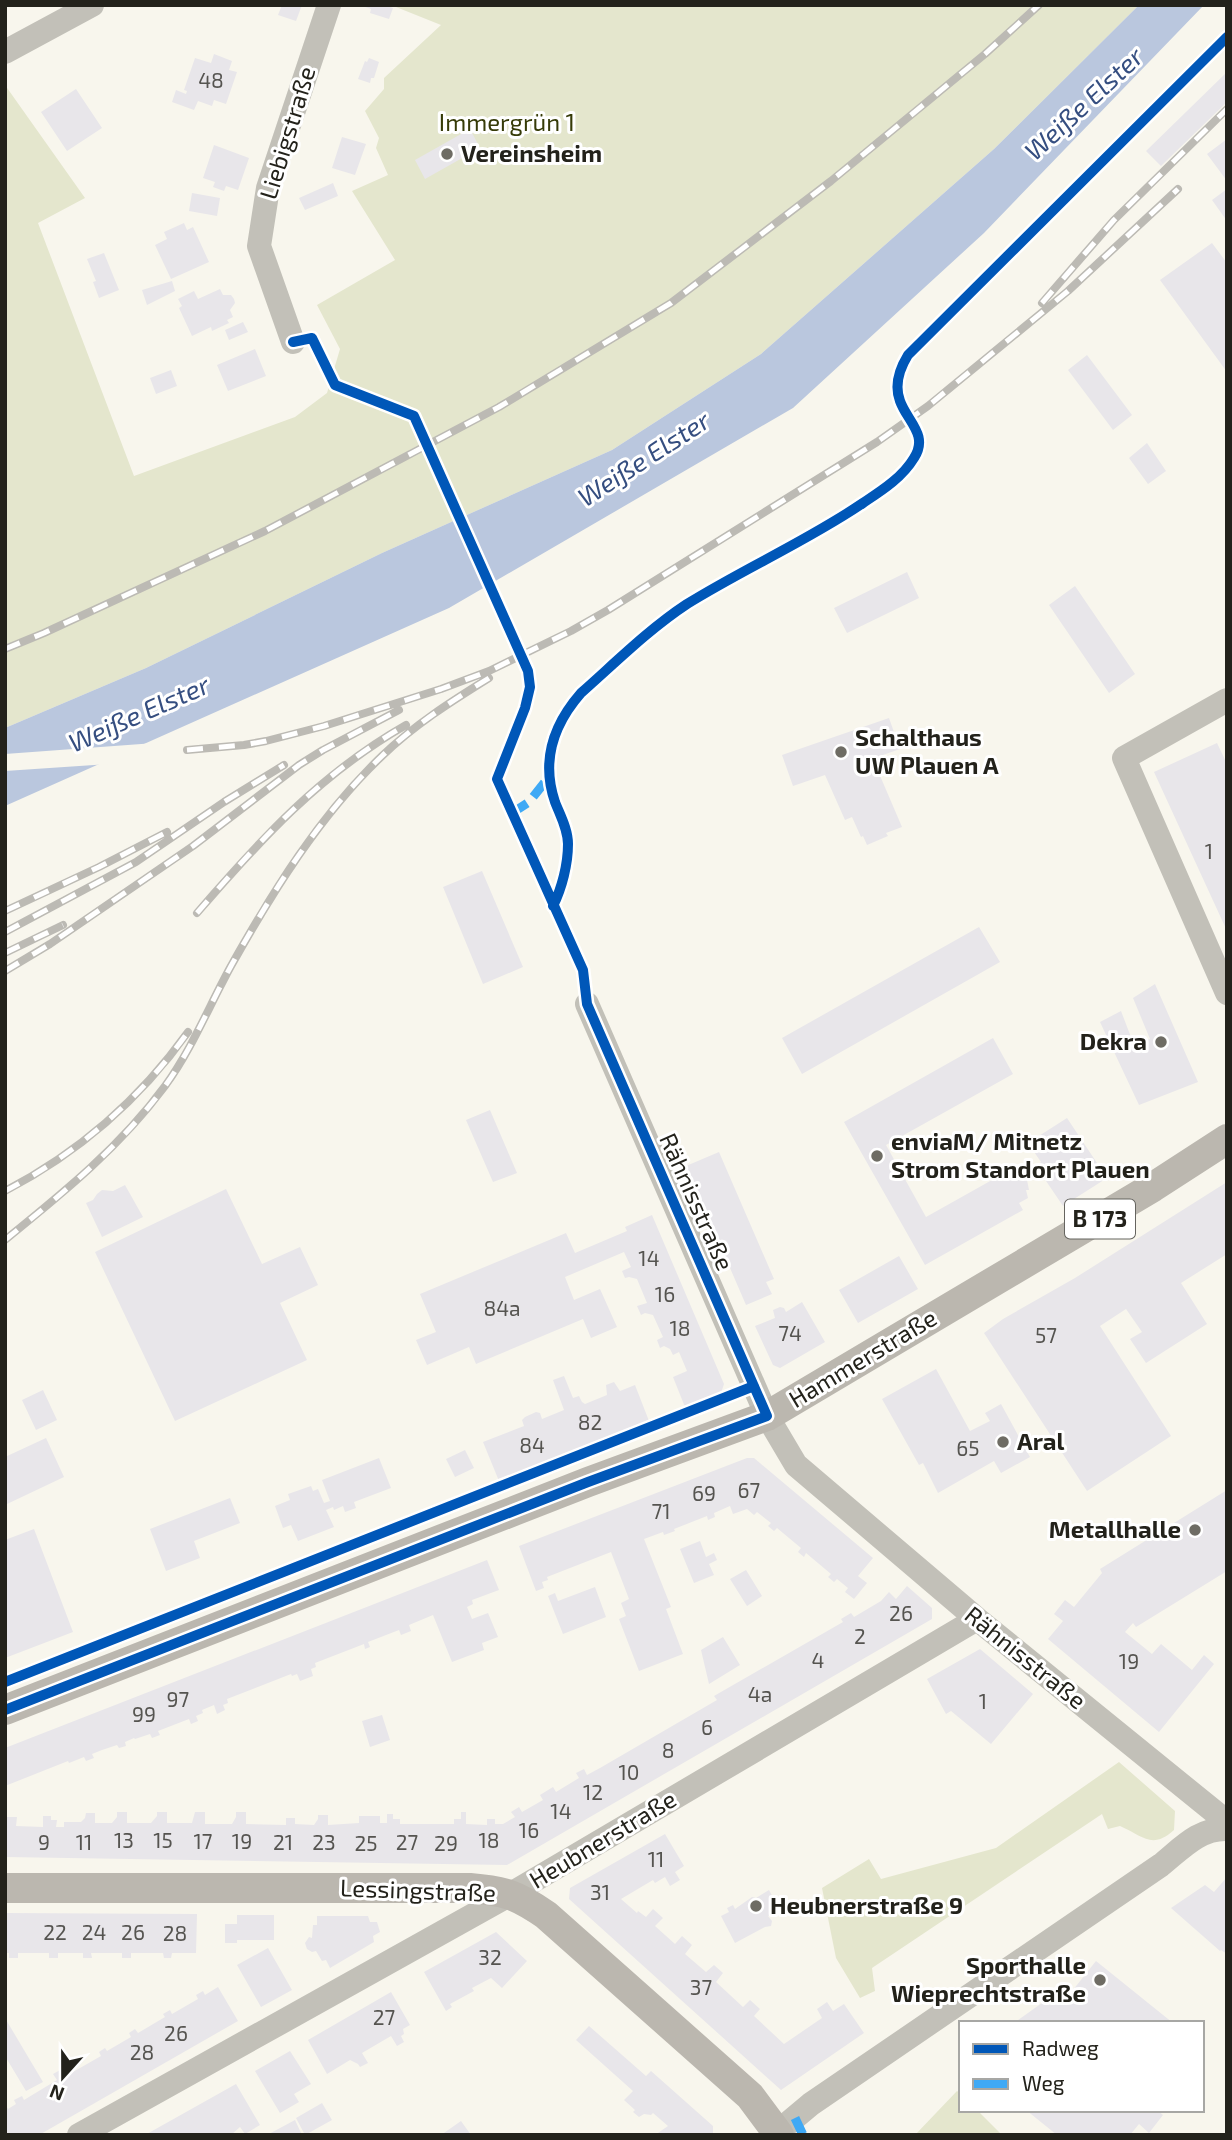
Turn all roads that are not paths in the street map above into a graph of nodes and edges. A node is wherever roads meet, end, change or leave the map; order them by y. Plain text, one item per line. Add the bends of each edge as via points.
1 (92, 5) edge
2 (329, 5) edge
3 (5, 52) edge
4 (293, 342) dead end
5 (1227, 700) edge
6 (1227, 993) edge
7 (587, 1004) dead end
8 (1227, 1139) edge
9 (767, 1416) junction
10 (977, 1619) junction
11 (5, 1710) edge
12 (1227, 1822) edge
13 (1227, 1829) edge
14 (5, 1888) edge
15 (511, 1894) junction
16 (777, 2134) edge
17 (79, 2135) edge

1 - 3 street
2 - 4 street, Liebigstraße via 268,188 260,246
5 - 6 street via 1124,758
7 - 9 street, Rähnisstraße
8 - 9 main road, Hammerstraße / B 173 via 1153,1188
9 - 10 street, Rähnisstraße via 796,1465
9 - 11 main road, Hammerstraße / B 173
10 - 12 street, Rähnisstraße
10 - 15 street, Heubnerstraße
13 - 16 street via 1200,1834 811,2104
14 - 15 main road, Lessingstraße via 470,1888
15 - 16 main road, Lessingstraße via 546,1915 750,2096
15 - 17 street, Heubnerstraße

